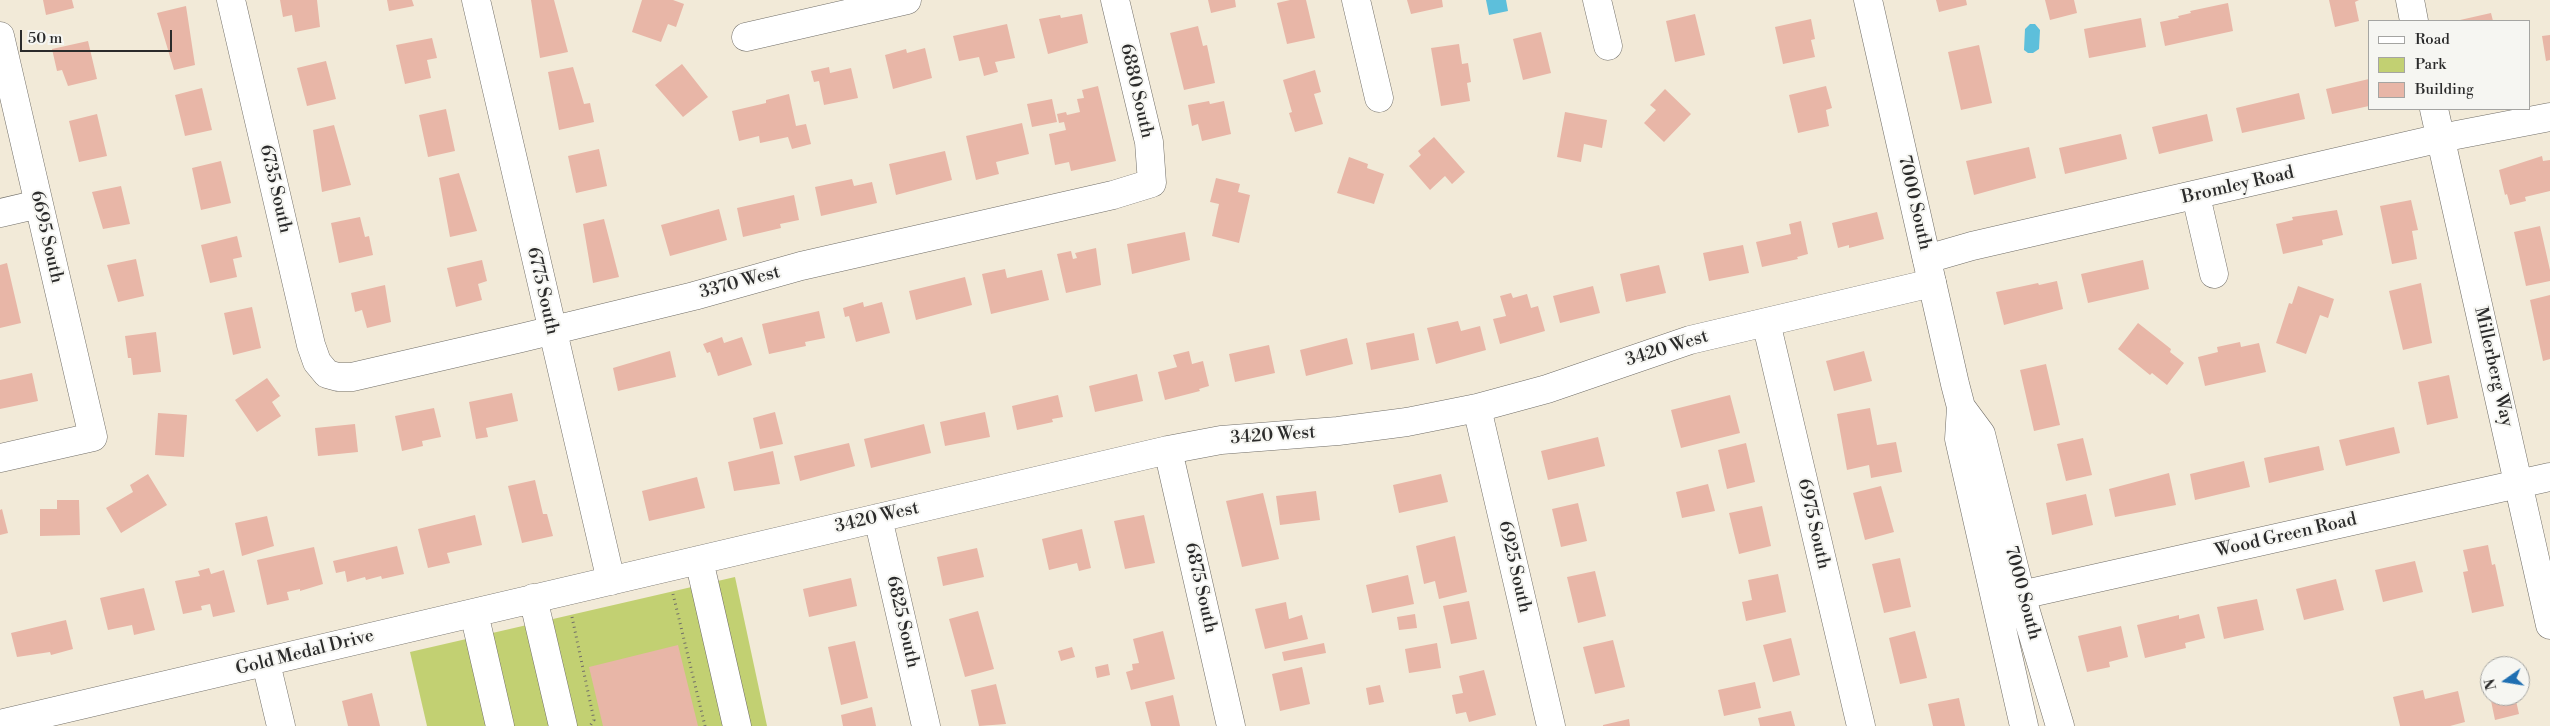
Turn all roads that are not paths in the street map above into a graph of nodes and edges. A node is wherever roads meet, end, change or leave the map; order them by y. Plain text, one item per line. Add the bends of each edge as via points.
1 (231, 0) edge
2 (476, 0) edge
3 (907, 0) edge
4 (1115, 0) edge
5 (1356, 0) edge
6 (1597, 0) edge
7 (1868, 0) edge
8 (2410, 0) edge
9 (2414, 20) edge
10 (0, 36) edge
11 (746, 37) dead end
12 (1608, 46) dead end
13 (1379, 98) dead end
14 (2434, 110) edge
15 (2550, 117) edge
16 (2441, 138) junction
17 (1152, 183) joint
18 (2196, 196) junction
19 (39, 204) junction
20 (0, 213) edge
21 (1930, 271) junction
22 (2214, 274) dead end
23 (1766, 322) junction
24 (551, 330) junction
25 (327, 374) joint
26 (1962, 406) junction
27 (1477, 408) junction
28 (1168, 450) junction
29 (0, 458) edge
30 (2550, 476) edge
31 (2519, 484) junction
32 (878, 518) junction
33 (699, 560) junction
34 (611, 581) junction
35 (2021, 595) junction
36 (534, 598) junction
37 (474, 613) junction
38 (2550, 625) edge
39 (266, 663) junction
40 (14, 723) edge
41 (281, 726) edge
42 (500, 726) edge
43 (563, 726) edge
44 (737, 726) edge
45 (926, 726) edge
46 (1231, 726) edge
47 (1551, 726) edge
48 (1861, 726) edge
49 (2024, 726) edge
50 (2060, 726) edge

1 - 25 street, 6735 South via 311,345 317,362
2 - 24 street, 6775 South
3 - 11 street
4 - 17 street, 6880 South via 1149,142
5 - 13 street
6 - 12 street
7 - 21 street, 7000 South
8 - 9 street
10 - 19 street, 6695 South
14 - 16 street, Millerberg Way
15 - 16 street, Bromley Road
16 - 18 street, Bromley Road
16 - 31 street, Millerberg Way
17 - 24 street, 3370 West via 801,266 694,296
18 - 21 street, Bromley Road via 1981,244
18 - 22 street
19 - 20 street
19 - 29 street, 6695 South via 93,437
21 - 23 street, 3420 West
21 - 26 street, 7000 South
23 - 27 street, 3420 West via 1690,340 1548,389
23 - 48 street, 6975 South
24 - 25 street, 3370 West via 352,377
24 - 34 street, 6775 South
26 - 35 street, 7000 South via 1981,434
26 - 49 street, 7000 South via 1959,439
27 - 28 street, 3420 West via 1407,422 1221,440
27 - 47 street, 6925 South
28 - 32 street, 3420 West
28 - 46 street, 6875 South
30 - 31 street, Wood Green Road
31 - 35 street, Wood Green Road
31 - 38 street, Millerberg Way
32 - 33 street, 3420 West
32 - 45 street, 6825 South
33 - 34 street, 3420 West
33 - 44 street
34 - 36 street, Gold Medal Drive
35 - 50 street, 7000 South
36 - 37 street, Gold Medal Drive
36 - 43 street
37 - 39 street, Gold Medal Drive
37 - 42 street
39 - 40 street, Gold Medal Drive
39 - 41 street

